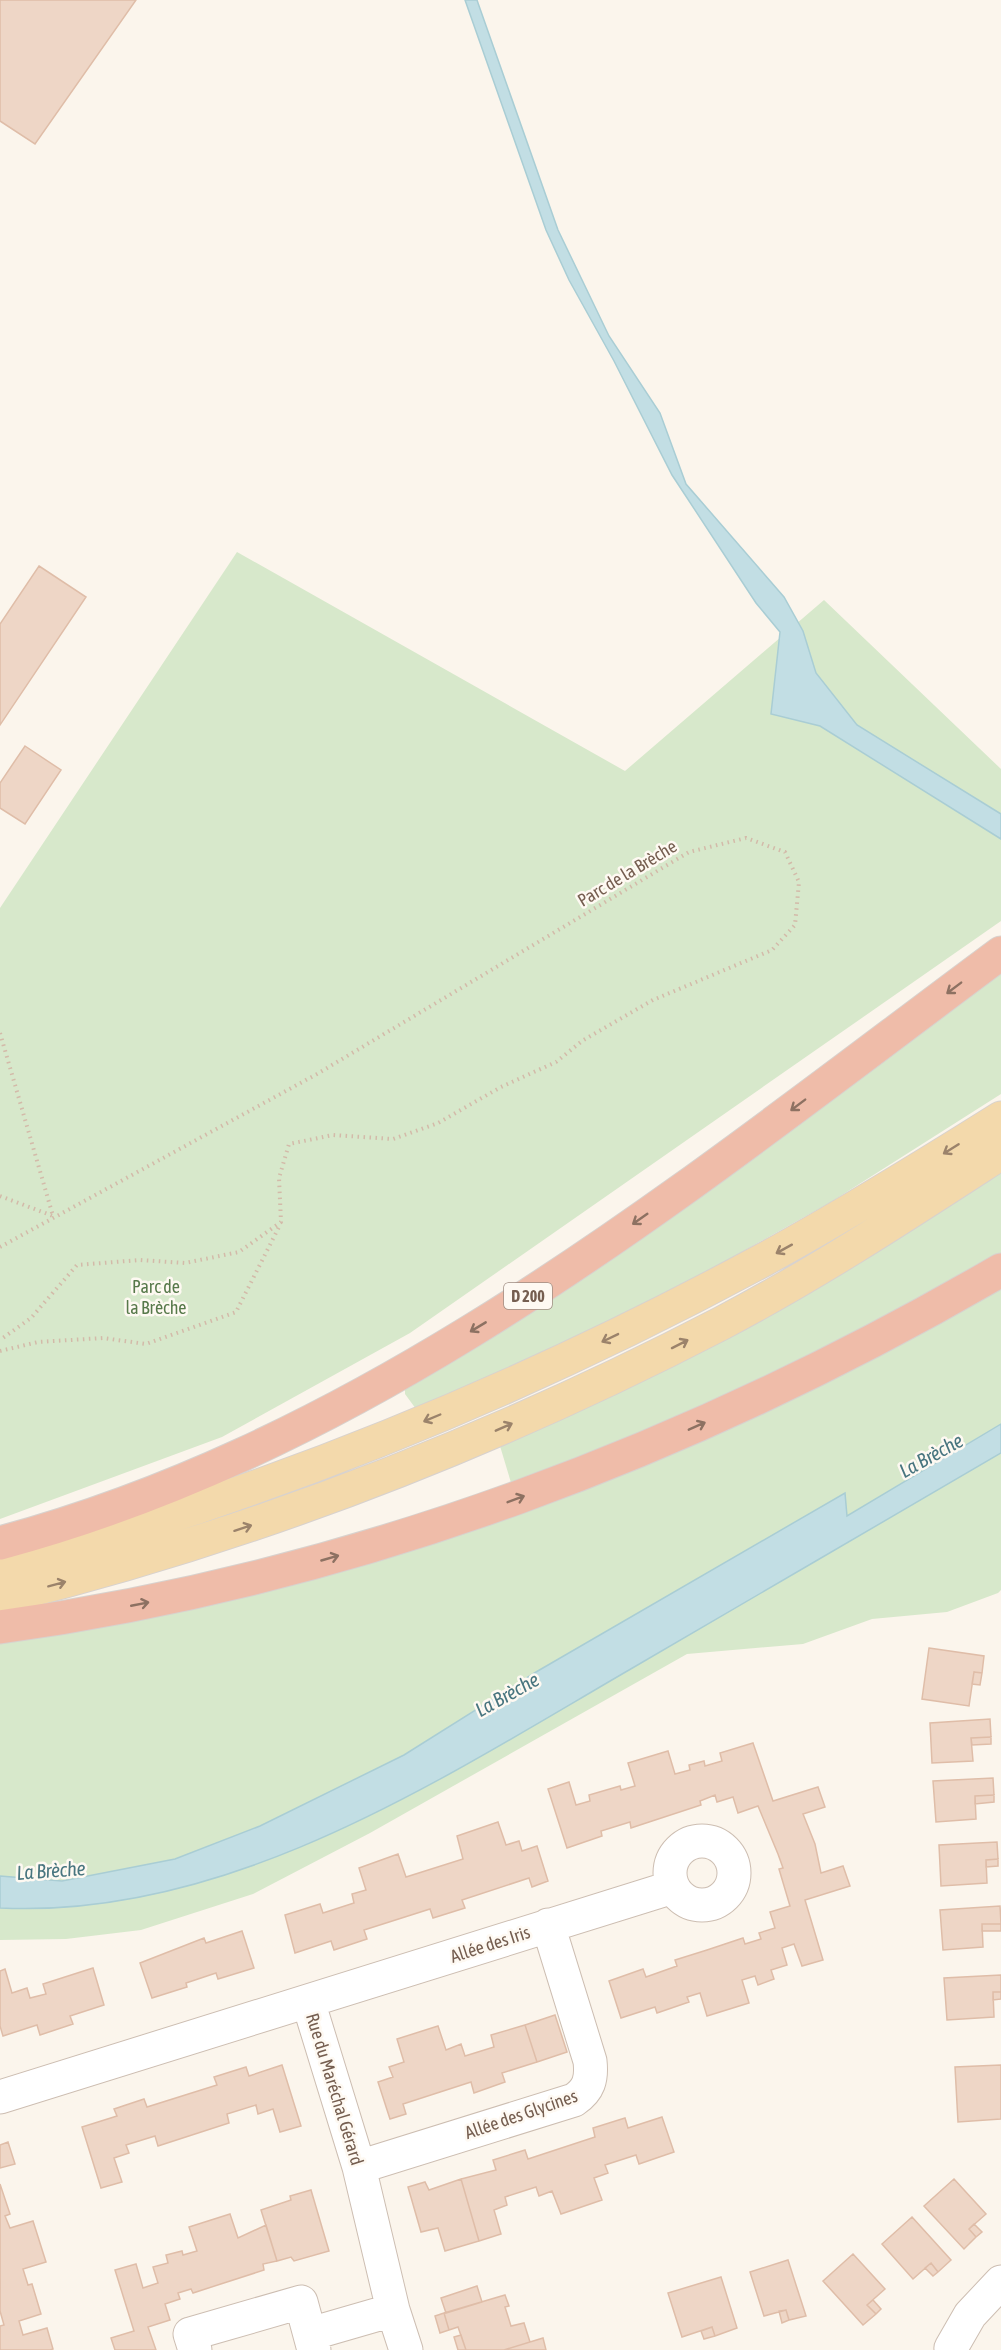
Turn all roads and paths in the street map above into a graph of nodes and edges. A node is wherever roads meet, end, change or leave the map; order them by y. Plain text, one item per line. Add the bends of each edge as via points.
1 (1001, 953) edge
2 (0, 1033) edge
3 (1001, 1118) edge
4 (1001, 1153) edge
5 (0, 1197) edge
6 (53, 1216) junction
7 (281, 1222) junction
8 (0, 1247) edge
9 (1001, 1270) edge
10 (0, 1340) edge
11 (0, 1352) edge
12 (0, 1543) edge
13 (0, 1569) edge
14 (0, 1598) edge
15 (0, 1628) edge
16 (673, 1887) dead end
17 (548, 1925) junction
18 (308, 2001) junction
19 (0, 2097) edge
20 (360, 2167) junction
21 (1001, 2282) edge
22 (393, 2310) junction
23 (312, 2342) edge
24 (949, 2349) edge
25 (195, 2350) edge
26 (406, 2350) edge

1 -> 12 highway, D 200 via 678,1193 482,1325 390,1379 244,1453 101,1510
2 - 6 path
3 -> 13 main road via 762,1261 510,1384 255,1488 62,1553
14 -> 4 main road via 255,1524 467,1443 571,1397 779,1291
5 - 6 path
6 - 7 path, Parc de la Brèche via 317,1074 688,852 746,838 785,852 799,882 795,925 772,950 653,1000 582,1041 556,1062 501,1087 438,1123 393,1139 333,1135 289,1144 279,1178
6 - 8 path, Parc de la Brèche
7 - 10 path via 239,1252 185,1263 140,1260 77,1265 31,1318
7 - 11 path, Parc de la Brèche via 236,1312 146,1344 103,1338 38,1342
15 -> 9 highway via 221,1587 473,1515 678,1435 750,1402 894,1330
16 - 17 street, Allée des Iris
17 - 18 street, Allée des Iris
17 - 20 street, Allée des Glycines via 590,2061 591,2073 584,2094
18 - 19 street, Rue du Maréchal Gérard
18 - 20 street, Rue du Maréchal Gérard
20 - 22 street, Rue du Maréchal Gérard
21 - 24 street via 970,2315
22 - 23 street
22 - 26 street, Rue du Maréchal Gérard
23 - 25 street via 301,2302 190,2334

